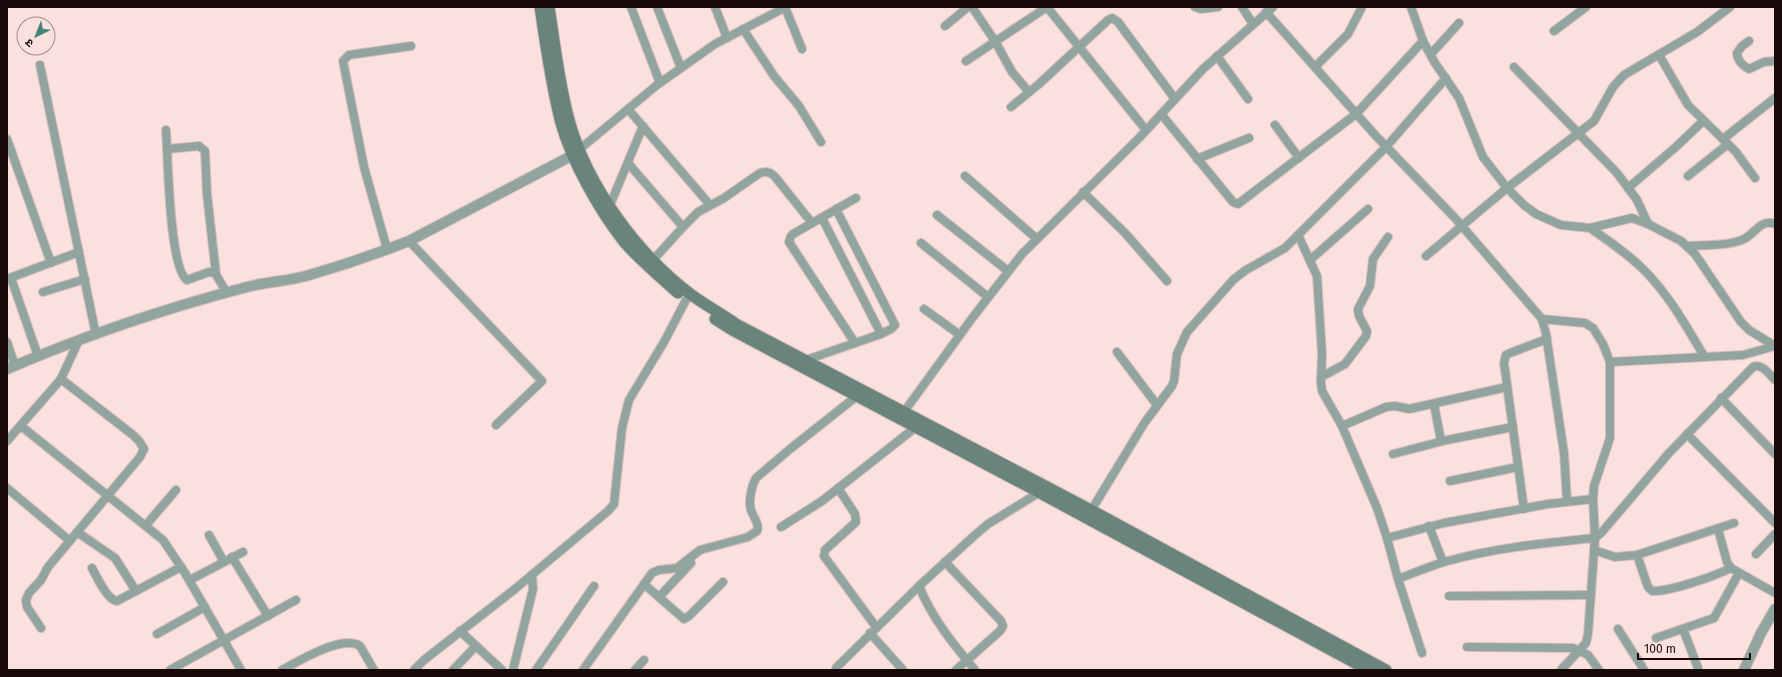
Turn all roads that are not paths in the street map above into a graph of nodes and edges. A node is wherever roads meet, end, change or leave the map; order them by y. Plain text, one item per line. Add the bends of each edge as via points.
1 (540, 7) edge
2 (549, 7) edge
3 (631, 7) edge
4 (657, 7) edge
5 (714, 7) edge
6 (785, 7) edge
7 (968, 7) edge
8 (972, 7) edge
9 (1047, 7) edge
10 (1195, 7) edge
11 (1218, 7) edge
12 (1242, 7) edge
13 (1273, 7) edge
14 (1362, 7) edge
15 (1411, 7) edge
16 (1586, 7) edge
17 (1730, 7) edge
18 (1266, 12) junction
19 (1459, 23) dead end
20 (1253, 24) junction
21 (945, 26) dead end
22 (743, 29) junction
23 (1554, 31) dead end
24 (727, 38) junction
25 (995, 41) junction
26 (1423, 41) junction
27 (1749, 41) dead end
28 (411, 46) dead end
29 (1078, 48) junction
30 (802, 49) dead end
31 (1430, 54) junction
32 (1659, 55) junction
33 (1217, 56) junction
34 (966, 61) dead end
35 (1775, 61) edge
36 (40, 65) dead end
37 (1315, 67) junction
38 (1514, 67) dead end
39 (681, 68) junction
40 (1446, 78) junction
41 (660, 84) junction
42 (1028, 92) junction
43 (1775, 98) edge
44 (1175, 99) junction
45 (1248, 99) dead end
46 (1011, 107) dead end
47 (628, 109) junction
48 (1161, 114) junction
49 (1356, 114) junction
50 (1703, 121) junction
51 (643, 126) junction
52 (1275, 126) dead end
53 (166, 130) dead end
54 (1146, 130) junction
55 (1580, 133) junction
56 (7, 138) edge
57 (1249, 138) dead end
58 (821, 142) dead end
59 (1725, 142) junction
60 (1386, 147) junction
61 (168, 149) junction
62 (576, 152) junction
63 (1299, 158) junction
64 (1198, 159) junction
65 (628, 163) junction
66 (965, 176) dead end
67 (1688, 176) dead end
68 (1754, 178) dead end
69 (1506, 188) junction
70 (1628, 188) junction
71 (1083, 192) junction
72 (856, 198) dead end
73 (610, 205) junction
74 (710, 205) junction
75 (1368, 208) dead end
76 (836, 209) junction
77 (937, 215) dead end
78 (822, 218) junction
79 (812, 223) junction
80 (1648, 224) junction
81 (1775, 224) edge
82 (683, 227) junction
83 (1462, 227) junction
84 (1590, 228) junction
85 (1298, 235) junction
86 (1388, 238) dead end
87 (1037, 239) junction
88 (409, 241) junction
89 (921, 243) dead end
90 (1688, 246) junction
91 (387, 249) junction
92 (79, 252) junction
93 (1426, 256) dead end
94 (653, 260) junction
95 (1310, 260) junction
96 (52, 263) junction
97 (1008, 272) junction
98 (216, 274) junction
99 (9, 278) edge
100 (84, 279) junction
101 (1167, 281) dead end
102 (43, 292) dead end
103 (227, 293) junction
104 (988, 297) junction
105 (686, 300) junction
106 (924, 309) dead end
107 (1542, 319) junction
108 (881, 334) junction
109 (96, 335) junction
110 (960, 335) junction
111 (1547, 339) junction
112 (7, 342) edge
113 (78, 342) junction
114 (855, 343) junction
115 (1117, 352) dead end
116 (38, 356) junction
117 (1704, 356) junction
118 (806, 360) junction
119 (1610, 362) junction
120 (11, 368) edge
121 (1321, 377) junction
122 (61, 379) junction
123 (1775, 380) edge
124 (1507, 387) junction
125 (857, 396) junction
126 (1721, 398) junction
127 (1434, 404) junction
128 (1157, 405) junction
129 (902, 415) junction
130 (496, 425) dead end
131 (21, 426) junction
132 (1342, 426) junction
133 (916, 427) junction
134 (1513, 427) junction
135 (1687, 434) junction
136 (7, 441) edge
137 (1441, 441) junction
138 (1393, 454) dead end
139 (1775, 454) edge
140 (1518, 467) junction
141 (1450, 481) dead end
142 (7, 488) edge
143 (838, 488) junction
144 (176, 490) dead end
145 (1040, 492) junction
146 (108, 496) junction
147 (1593, 499) junction
148 (1567, 501) junction
149 (1524, 509) junction
150 (1089, 514) junction
151 (1734, 523) dead end
152 (1775, 523) edge
153 (146, 525) junction
154 (1429, 526) junction
155 (781, 527) dead end
156 (1718, 529) junction
157 (77, 532) junction
158 (1775, 534) edge
159 (209, 535) dead end
160 (1387, 538) junction
161 (1595, 538) junction
162 (70, 541) junction
163 (706, 548) junction
164 (1594, 550) junction
165 (243, 552) dead end
166 (1756, 554) dead end
167 (1637, 555) junction
168 (232, 557) junction
169 (224, 562) junction
170 (945, 562) junction
171 (1443, 562) junction
172 (181, 567) junction
173 (92, 568) dead end
174 (1731, 568) junction
175 (1739, 574) junction
176 (532, 575) junction
177 (1398, 579) junction
178 (190, 580) junction
179 (723, 582) dead end
180 (644, 584) junction
181 (594, 586) dead end
182 (919, 586) junction
183 (136, 591) junction
184 (1775, 593) edge
185 (1591, 595) junction
186 (1449, 596) dead end
187 (659, 598) junction
188 (296, 600) dead end
189 (205, 607) junction
190 (1775, 609) edge
191 (268, 616) junction
192 (41, 628) dead end
193 (1618, 629) dead end
194 (1683, 629) junction
195 (873, 630) junction
196 (460, 631) junction
197 (157, 634) dead end
198 (1656, 638) dead end
199 (224, 640) junction
200 (476, 646) junction
201 (1467, 647) dead end
202 (1580, 650) junction
203 (1422, 654) dead end
204 (644, 660) dead end
205 (967, 660) junction
206 (496, 668) edge
207 (836, 668) dead end
208 (1698, 668) dead end
209 (1564, 669) edge
210 (170, 670) edge
211 (241, 670) edge
212 (282, 670) edge
213 (373, 670) edge
214 (414, 670) edge
215 (453, 670) edge
216 (514, 670) edge
217 (536, 670) edge
218 (583, 670) edge
219 (635, 670) edge
220 (903, 670) edge
221 (956, 670) edge
222 (975, 670) edge
223 (1368, 670) edge
224 (1386, 670) edge
225 (1599, 670) edge
226 (1644, 670) edge
227 (1744, 670) edge

1 - 62 main road via 562,125
2 - 62 main road via 561,87
3 - 41 street
4 - 39 street
5 - 24 street
6 - 22 street
6 - 30 street
7 - 21 street
8 - 25 street
9 - 25 street
9 - 29 street
10 - 11 street
12 - 20 street
13 - 18 street
14 - 37 street via 1348,34
15 - 26 street
16 - 23 street
17 - 32 street via 1697,32
18 - 20 street
18 - 37 street
19 - 31 street
20 - 33 street
22 - 24 street
22 - 58 street via 774,76 799,106
24 - 39 street
25 - 34 street
25 - 42 street via 1012,72
26 - 31 street
26 - 49 street
27 - 35 street via 1737,53 1737,58 1746,68
28 - 91 street via 349,55 343,61 364,167
29 - 42 street
29 - 44 street via 1108,20 1115,19
29 - 54 street
31 - 40 street
32 - 50 street via 1688,105
32 - 55 street via 1624,75 1613,87 1594,121
33 - 44 street
33 - 45 street
36 - 92 street
37 - 49 street
38 - 55 street
39 - 41 street
40 - 60 street
40 - 69 street via 1459,98 1484,157
41 - 47 street
42 - 46 street
43 - 59 street
44 - 48 street
47 - 51 street
47 - 62 street
48 - 54 street
48 - 64 street
49 - 60 street
49 - 63 street
50 - 59 street
50 - 70 street
51 - 65 street
51 - 74 street
52 - 63 street
53 - 61 street
54 - 71 street
55 - 69 street
55 - 70 street
56 - 96 street
57 - 64 street
59 - 67 street
59 - 68 street via 1736,152
60 - 83 street
60 - 85 street
61 - 98 street via 199,146 205,151 206,194
61 - 98 street via 171,214 182,273 187,280 209,272
62 - 73 main road
62 - 88 street
62 - 105 main road via 577,166 598,203 625,242 654,273
63 - 64 street via 1236,205
65 - 73 street
65 - 82 street
66 - 87 street
69 - 83 street
69 - 84 street via 1524,205 1549,221 1571,227
70 - 80 street via 1637,200
71 - 87 street
71 - 101 street via 1125,233
72 - 76 street
73 - 94 main road via 631,236
74 - 79 street via 760,173 768,171
74 - 82 street via 698,212
75 - 95 street
76 - 78 street
76 - 108 street via 895,323 894,328
77 - 97 street
78 - 79 street
78 - 108 street
79 - 114 street via 791,236 790,244
80 - 84 street via 1627,219
80 - 90 street
81 - 90 street via 1764,224 1750,236 1739,241
82 - 94 street
83 - 93 street
83 - 107 street
84 - 117 street via 1643,269 1661,288
85 - 95 street
85 - 128 street via 1285,248 1234,279 1187,332 1177,354 1174,381
86 - 121 street via 1373,259 1370,286 1358,309 1367,331 1366,336 1345,364
87 - 97 street
88 - 91 street
88 - 130 street via 542,381
89 - 104 street
90 - 117 street via 1741,322 1775,346 1743,355
91 - 103 street via 305,276 248,286
92 - 96 street
92 - 100 street
94 - 118 main road via 693,296 736,324
95 - 121 street via 1317,278
96 - 99 street
97 - 104 street
98 - 103 street
99 - 116 street
100 - 102 street
100 - 109 street
103 - 109 street
104 - 110 street
105 - 125 main road via 734,331
105 - 176 street via 629,400 622,428 614,504
106 - 110 street
107 - 111 street
107 - 119 street via 1589,325 1603,344
108 - 114 street
109 - 113 street
110 - 129 street
111 - 124 street via 1506,355 1504,363
111 - 148 street via 1564,453
112 - 120 street
113 - 116 street
113 - 122 street
114 - 118 street
115 - 128 street
116 - 120 street
117 - 119 street
118 - 129 main road
119 - 147 street via 1610,438 1596,479
121 - 132 street via 1322,391
122 - 131 street
122 - 146 street via 133,435 142,446 143,452 140,457
123 - 126 street via 1755,365
124 - 127 street
124 - 134 street
125 - 129 main road
125 - 163 street via 756,478 750,505 758,526 757,531 748,537
126 - 135 street
126 - 139 street
127 - 132 street via 1409,409 1386,407
127 - 137 street
128 - 150 street
129 - 133 main road
129 - 150 main road
131 - 136 street
131 - 146 street
132 - 160 street
133 - 143 street
133 - 145 main road
134 - 137 street
134 - 140 street
135 - 152 street
135 - 161 street
137 - 138 street
140 - 141 street
140 - 149 street
142 - 162 street
143 - 155 street
143 - 195 street via 855,514 856,522 826,550 824,556
144 - 153 street
145 - 150 main road
145 - 170 street via 988,524
146 - 153 street
146 - 157 street
147 - 148 street
147 - 161 street
148 - 149 street
149 - 154 street
150 - 223 main road
150 - 224 main road
151 - 156 street
153 - 172 street via 163,540
154 - 160 street
154 - 171 street
156 - 167 street
156 - 174 street
157 - 162 street
157 - 183 street via 115,558
158 - 166 street
159 - 169 street
160 - 177 street
161 - 164 street
161 - 171 street via 1526,544
162 - 192 street via 26,597 26,604
163 - 180 street via 681,566 655,571
163 - 187 street
164 - 167 street via 1615,557
164 - 185 street
165 - 168 street
167 - 174 street via 1648,587 1652,591 1670,588
168 - 169 street
168 - 191 street
169 - 178 street
170 - 182 street
170 - 205 street via 1002,623 1000,631
171 - 177 street
172 - 178 street
172 - 183 street
173 - 183 street via 114,601
174 - 175 street
175 - 184 street
175 - 194 street via 1714,618
176 - 196 street
176 - 216 street via 533,589
177 - 203 street
178 - 189 street
179 - 187 street via 686,618 680,617
180 - 187 street
180 - 218 street
181 - 217 street
182 - 195 street
182 - 205 street via 935,619
185 - 186 street
185 - 202 street via 1588,634 1586,643
188 - 191 street
189 - 197 street
189 - 199 street
190 - 227 street
191 - 199 street
193 - 226 street
194 - 198 street
194 - 208 street
195 - 207 street
195 - 220 street
196 - 200 street
196 - 214 street
199 - 210 street
199 - 211 street
200 - 206 street
200 - 215 street
201 - 202 street via 1565,647
202 - 209 street
202 - 225 street via 1588,655
204 - 219 street
205 - 221 street
205 - 222 street
212 - 213 street via 315,653 349,642 360,646

